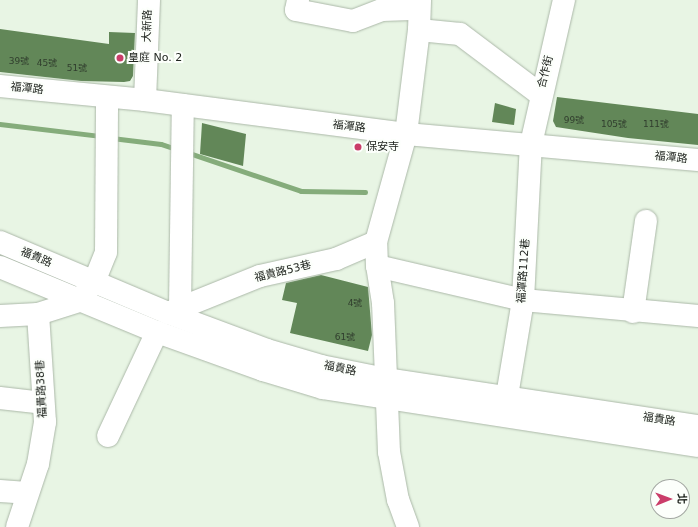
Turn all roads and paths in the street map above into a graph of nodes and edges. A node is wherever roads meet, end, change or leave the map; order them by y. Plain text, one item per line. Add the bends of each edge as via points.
1 (150, 0) edge
2 (298, 0) edge
3 (564, 0) edge
4 (420, 13) edge
5 (0, 86) edge
6 (541, 95) junction
7 (107, 98) junction
8 (146, 100) junction
9 (183, 105) junction
10 (406, 134) junction
11 (531, 144) junction
12 (698, 160) edge
13 (646, 221) dead end
14 (0, 242) edge
15 (376, 242) junction
16 (377, 266) junction
17 (0, 267) edge
18 (94, 282) junction
19 (523, 300) junction
20 (79, 301) junction
21 (174, 311) junction
22 (633, 312) junction
23 (38, 314) junction
24 (0, 316) edge
25 (698, 316) edge
26 (157, 332) junction
27 (386, 389) junction
28 (507, 396) junction
29 (0, 398) edge
30 (43, 403) junction
31 (698, 426) edge
32 (108, 436) dead end
33 (698, 446) edge
34 (0, 491) edge
35 (27, 494) junction
36 (17, 527) edge
37 (408, 527) edge

1 - 8 street, 大新路
2 - 4 street via 296,10 353,21 382,10
3 - 6 street, 合作街
4 - 6 street via 460,34
4 - 10 street
5 - 7 street, 福潭路
6 - 11 street, 合作街
7 - 8 street, 福潭路
7 - 18 street via 106,252
8 - 9 street, 福潭路
9 - 10 street, 福潭路
9 - 21 street
10 - 11 street, 福潭路
10 - 15 street
11 - 12 street, 福潭路
11 - 19 street, 福潭路112巷
13 - 22 street
14 - 18 street, 福貴路
15 - 16 street
15 - 21 street, 福貴路53巷 via 336,259 260,276
16 - 19 street
16 - 27 street via 383,303
17 - 20 street, 福貴路
18 - 20 street
18 - 21 street, 福貴路
19 - 22 street
19 - 28 street, 福潭路112巷
20 - 23 street
20 - 26 street, 福貴路
21 - 27 street, 福貴路 via 267,350
22 - 25 street
23 - 24 street
23 - 30 street, 福貴路38巷
26 - 27 street, 福貴路 via 315,386
26 - 32 street
27 - 28 street, 福貴路
27 - 33 street, 福貴路
27 - 37 street via 393,473 398,500
28 - 31 street, 福貴路
29 - 30 street
30 - 35 street, 福貴路38巷 via 45,422 38,464
34 - 35 street
35 - 36 street, 福貴路38巷

